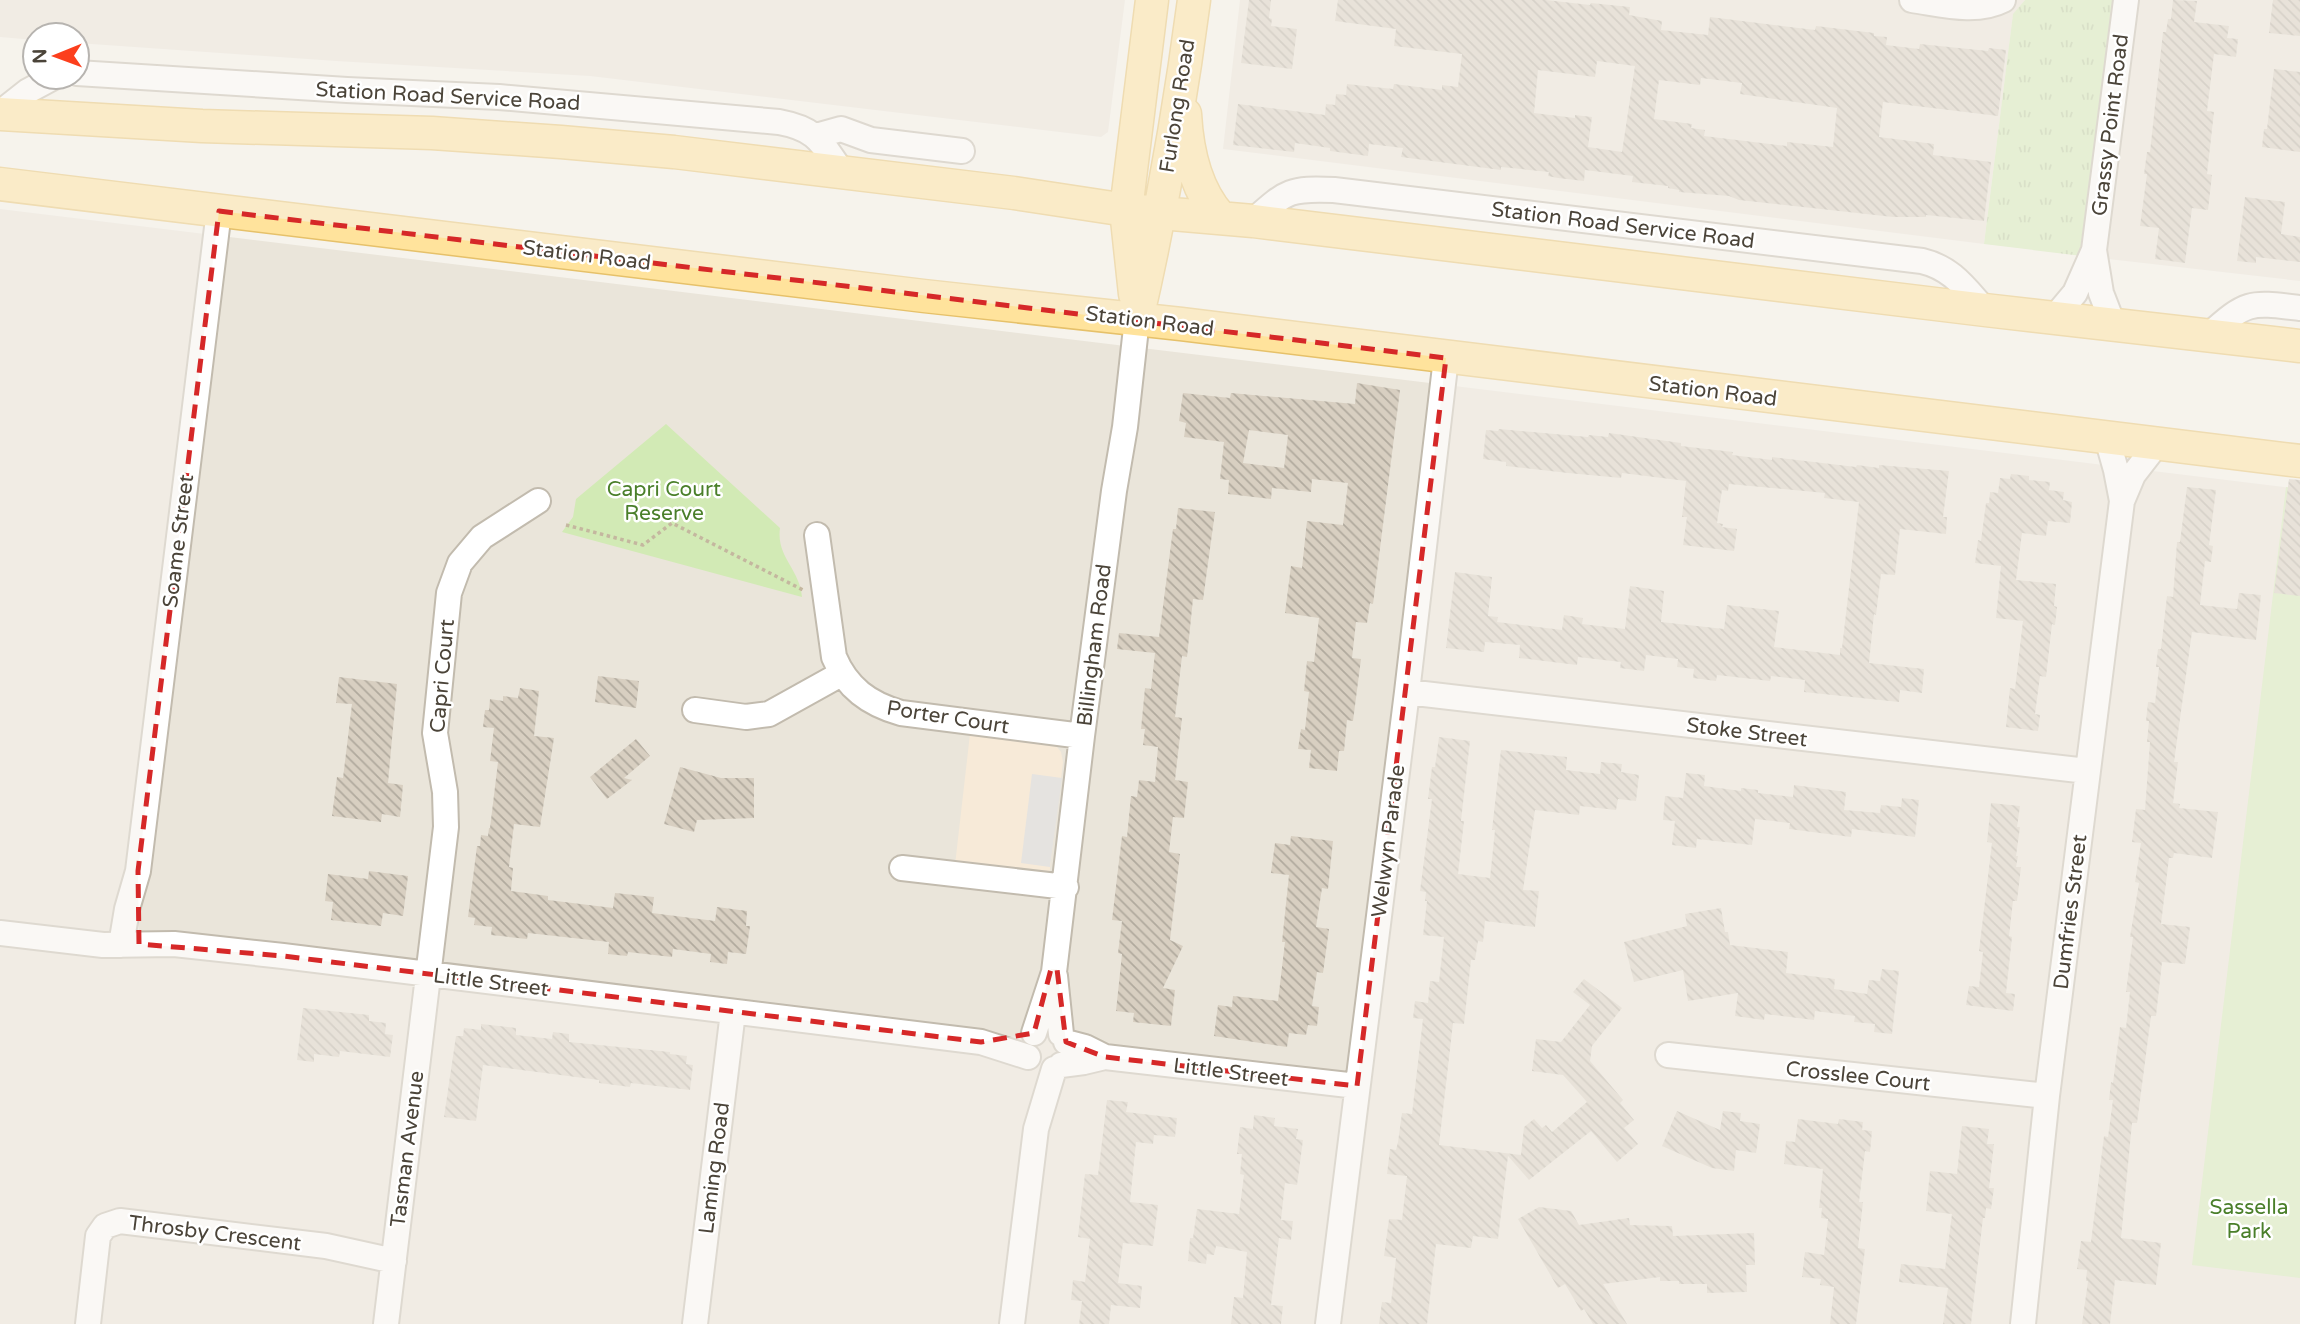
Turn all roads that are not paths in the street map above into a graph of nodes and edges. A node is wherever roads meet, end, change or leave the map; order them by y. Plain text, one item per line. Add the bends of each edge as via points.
1 (1152, 0) edge
2 (1194, 0) edge
3 (1912, 0) edge
4 (2003, 0) edge
5 (2126, 0) edge
6 (91, 74) edge
7 (1183, 81) junction
8 (28, 91) edge
9 (0, 114) edge
10 (816, 136) junction
11 (962, 152) dead end
12 (842, 172) junction
13 (0, 184) edge
14 (1126, 210) junction
15 (219, 211) junction
16 (1161, 213) junction
17 (1220, 217) junction
18 (2094, 250) junction
19 (2300, 308) edge
20 (2054, 318) junction
21 (1137, 319) junction
22 (2113, 324) junction
23 (2208, 335) junction
24 (2300, 346) edge
25 (1446, 358) junction
26 (2107, 438) junction
27 (2157, 444) junction
28 (2300, 461) edge
29 (538, 501) dead end
30 (2122, 501) junction
31 (817, 535) dead end
32 (841, 674) junction
33 (1407, 692) junction
34 (695, 710) dead end
35 (1082, 736) junction
36 (2087, 771) junction
37 (902, 868) dead end
38 (1066, 887) junction
39 (0, 933) edge
40 (130, 945) junction
41 (429, 975) junction
42 (733, 1012) junction
43 (1046, 1050) junction
44 (1668, 1055) dead end
45 (1357, 1086) junction
46 (2048, 1096) junction
47 (395, 1253) junction
48 (88, 1324) edge
49 (386, 1324) edge
50 (695, 1324) edge
51 (1012, 1324) edge
52 (1328, 1324) edge
53 (2023, 1324) edge

1 - 14 main road, Furlong Road
2 - 7 main road, Furlong Road
3 - 4 street via 1973,7
5 - 18 street, Grassy Point Road
6 - 10 street, Station Road Service Road via 596,104 779,122 797,125
7 - 16 main road, Furlong Road
7 - 17 main road via 1198,181
8 - 9 street
9 - 12 main road via 432,133 674,152
10 - 11 street, Station Road Service Road via 841,129 871,140
10 - 12 street
12 - 14 main road
13 - 15 main road, Station Road
14 - 16 main road
14 - 21 main road, Furlong Road
15 - 21 main road, Station Road
15 - 40 street, Soame Street via 138,871 127,909
16 - 17 main road
16 - 21 main road, Furlong Road
17 - 20 main road
18 - 20 street, Grassy Point Road via 2075,293
18 - 22 street, Grassy Point Road via 2101,293
19 - 23 street via 2249,305
20 - 22 main road
21 - 25 main road, Station Road
21 - 35 street, Billingham Road
22 - 23 main road
23 - 24 main road
25 - 26 main road, Station Road
25 - 33 street, Welwyn Parade
26 - 27 main road, Station Road
26 - 30 street, Dumfries Street
27 - 28 main road, Station Road
27 - 30 street, Dumfries Street via 2133,475
29 - 41 street, Capri Court via 482,537 460,563 449,593 435,733 447,808
30 - 36 street, Dumfries Street
31 - 32 street via 834,657
32 - 34 street via 769,714 746,717
32 - 35 street, Porter Court via 868,700 901,713
33 - 36 street, Stoke Street
33 - 45 street, Welwyn Parade
35 - 38 street, Billingham Road
36 - 46 street, Dumfries Street
37 - 38 street
38 - 43 street, Billingham Road
39 - 40 street, Little Street
40 - 41 street, Little Street via 174,943
41 - 42 street, Little Street
41 - 47 street, Tasman Avenue
42 - 43 street, Little Street
42 - 50 street, Laming Road
43 - 45 street, Little Street via 1085,1047 1105,1057
43 - 51 street, Billingham Road
44 - 46 street, Crosslee Court
45 - 52 street, Welwyn Parade
46 - 53 street, Dumfries Street
47 - 48 street, Throsby Crescent via 98,1216
47 - 49 street, Tasman Avenue

